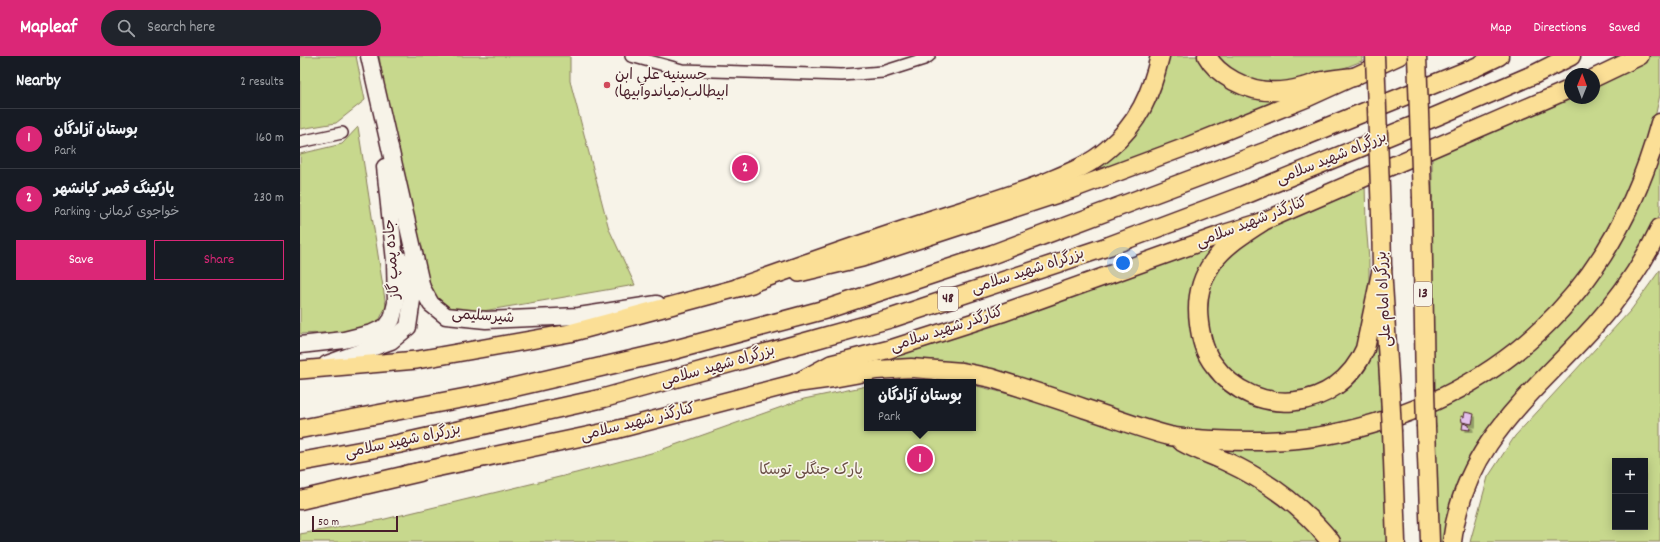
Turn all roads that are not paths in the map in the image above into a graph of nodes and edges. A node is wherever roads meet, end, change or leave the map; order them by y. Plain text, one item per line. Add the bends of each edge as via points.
1 (370, 56) edge
2 (631, 56) edge
3 (929, 56) edge
4 (1160, 56) edge
5 (1207, 56) edge
6 (1375, 56) edge
7 (1399, 56) edge
8 (1417, 56) edge
9 (1499, 56) edge
10 (1571, 56) edge
11 (1640, 56) edge
12 (1600, 75) edge
13 (1354, 77) junction
14 (1564, 93) edge
15 (1660, 123) edge
16 (342, 133) dead end
17 (300, 142) edge
18 (385, 142) junction
19 (390, 216) junction
20 (1262, 222) junction
21 (1660, 228) edge
22 (1382, 268) junction
23 (739, 287) junction
24 (700, 298) junction
25 (300, 345) edge
26 (304, 370) edge
27 (796, 383) junction
28 (300, 430) edge
29 (1170, 436) junction
30 (300, 462) edge
31 (420, 472) junction
32 (300, 491) edge
33 (300, 500) edge
34 (1331, 542) edge
35 (1396, 542) edge
36 (1430, 542) edge
37 (1452, 542) edge

1 - 18 main road, شیرسلیمی
2 - 3 street via 682,70 842,75 883,72
4 - 23 highway via 1150,91 1134,122 1108,150 1077,170 1015,194
5 - 13 highway via 1217,69 1228,77 1262,91 1284,91 1322,81
6 - 22 highway, بزرگراه امام علی, bridge
7 - 13 main road
8 - 36 highway, 13, bridge
9 - 28 highway, بزرگراه شهید سلامی / 48 via 1278,147 993,254 827,309 670,351 485,394
10 - 30 highway, بزرگراه شهید سلامی / 48 via 1430,119 1242,196 1109,246 892,318 604,398 398,444
11 - 12 main road
13 - 23 main road via 1188,146 1063,192 862,258
14 - 20 main road, کنارگذر شهید سلامی
15 - 29 highway via 1649,162 1633,200 1618,231 1597,264 1552,319 1523,346 1471,382 1439,399 1376,423 1306,439 1266,442
16 - 17 street
18 - 19 main road, جاده پمپ گاز
18 - 24 main road, شیرسلیمی via 422,288 431,304 446,316 486,320 579,316
19 - 25 main road, جاده پمپ گاز via 396,303 392,319 387,326 372,333 344,340
19 - 26 main road via 412,300 408,327 391,341 356,355
20 - 22 highway via 1222,251 1206,272 1198,298 1201,339 1206,353 1228,382 1247,394 1276,402 1298,401 1319,396 1344,379 1365,349
20 - 27 main road, کنارگذر شهید سلامی via 1002,313 890,349 831,364
21 - 37 highway via 1636,270 1597,323 1514,409 1487,445 1460,505
22 - 35 highway, بزرگراه امام علی, bridge
23 - 24 main road
24 - 26 main road via 570,333 417,360
27 - 29 highway via 877,370 911,368 962,372 991,378
27 - 31 main road, کنارگذر شهید سلامی via 615,430
29 - 34 highway via 1226,462 1286,497 1306,514
31 - 32 main road, کنارگذر شهید سلامی
31 - 33 highway

